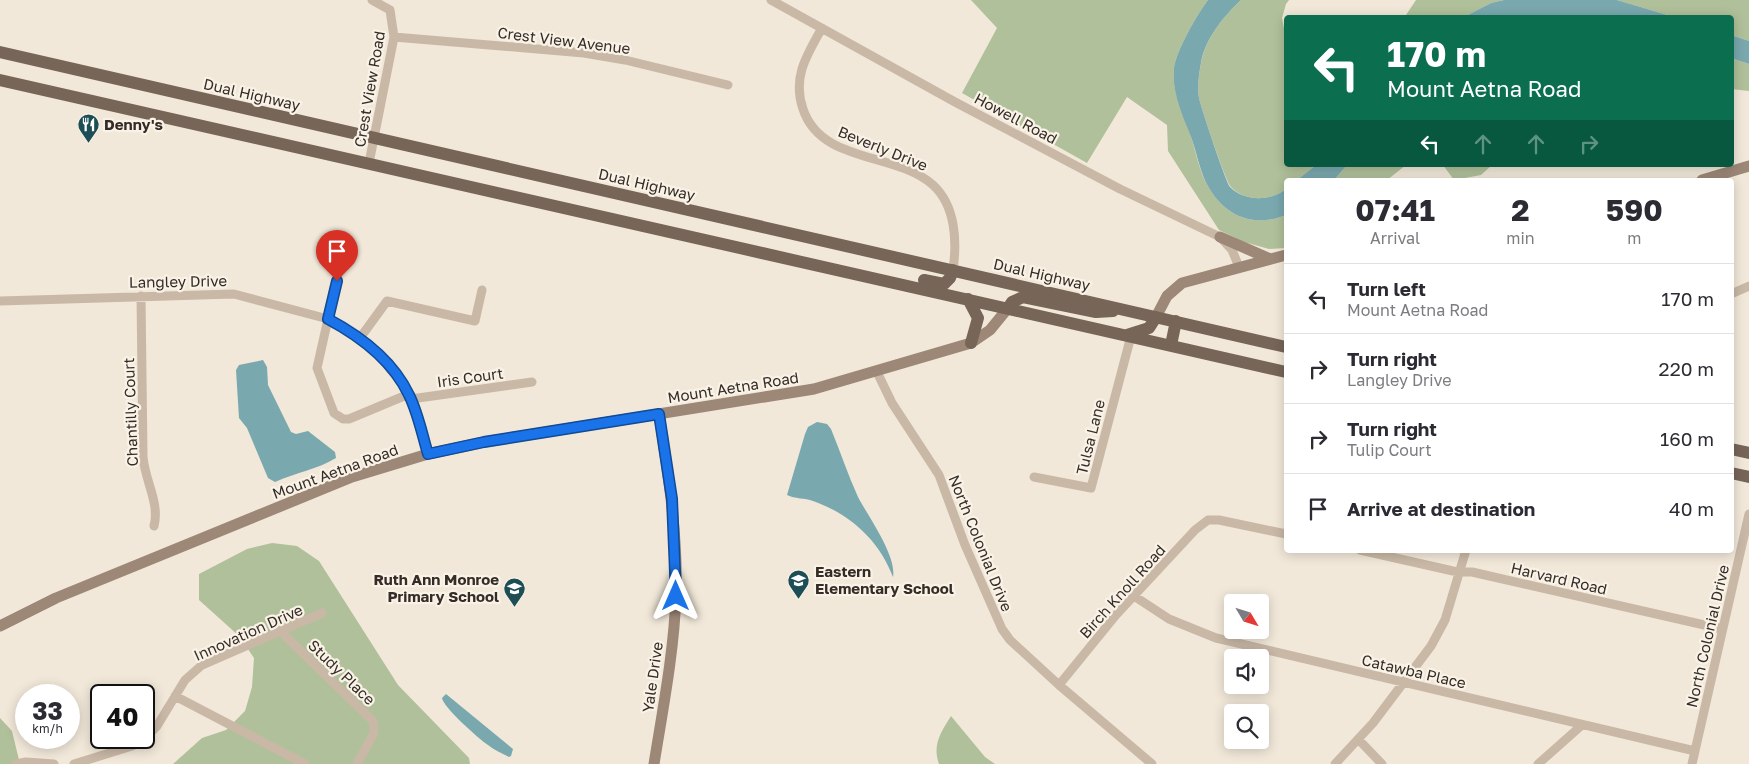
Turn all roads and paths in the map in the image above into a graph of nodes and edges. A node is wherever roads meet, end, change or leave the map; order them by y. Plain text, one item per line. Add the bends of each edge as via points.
1 (372, 0) edge
2 (771, 0) edge
3 (822, 28) junction
4 (394, 37) junction
5 (0, 52) edge
6 (0, 80) edge
7 (728, 85) dead end
8 (375, 139) junction
9 (369, 163) junction
10 (1749, 166) edge
11 (1709, 178) edge
12 (1220, 237) junction
13 (1284, 256) edge
14 (1270, 259) junction
15 (341, 261) dead end
16 (806, 262) junction
17 (1239, 267) junction
18 (953, 270) junction
19 (1749, 286) edge
20 (482, 290) dead end
21 (1734, 293) edge
22 (141, 296) junction
23 (968, 299) junction
24 (0, 301) edge
25 (1008, 308) junction
26 (1126, 310) junction
27 (1156, 317) junction
28 (328, 319) junction
29 (1176, 322) junction
30 (1129, 336) junction
31 (360, 338) junction
32 (971, 343) junction
33 (1171, 345) junction
34 (1284, 346) edge
35 (877, 372) junction
36 (1284, 372) edge
37 (532, 382) dead end
38 (410, 397) junction
39 (659, 414) junction
40 (1734, 450) edge
41 (1749, 453) edge
42 (428, 454) junction
43 (1734, 474) edge
44 (1034, 477) dead end
45 (1749, 477) edge
46 (1749, 514) edge
47 (154, 526) dead end
48 (1284, 534) edge
49 (1374, 553) edge
50 (1465, 553) edge
51 (1461, 571) junction
52 (1134, 596) junction
53 (322, 613) dead end
54 (0, 626) edge
55 (1722, 629) junction
56 (280, 631) junction
57 (1403, 683) junction
58 (1059, 685) junction
59 (175, 696) junction
60 (1582, 725) junction
61 (1359, 740) junction
62 (1695, 752) junction
63 (16, 764) edge
64 (54, 764) edge
65 (74, 764) edge
66 (305, 764) edge
67 (357, 764) edge
68 (654, 764) edge
69 (1152, 764) edge
70 (1335, 764) edge
71 (1382, 764) edge
72 (1538, 764) edge
73 (1692, 764) edge

1 - 4 street, Crest View Road via 390,10
2 - 3 street, Howell Road
3 - 12 street, Howell Road via 1082,169
3 - 18 street, Beverly Drive via 805,58 798,79 804,114 830,142 902,168 933,184 946,202 951,216 956,251
4 - 7 street, Crest View Avenue via 594,55
4 - 8 street, Crest View Road
5 - 8 main road, Dual Highway
6 - 9 main road
8 - 9 street, Crest View Road
8 - 18 main road, Dual Highway
9 - 16 main road
10 - 11 street
12 - 14 street
12 - 17 street, Howell Road via 1232,250
13 - 14 street
14 - 17 street
15 - 28 street
16 - 18 main road via 826,258 940,284 948,281
16 - 23 main road
17 - 27 street via 1182,283 1173,289
18 - 26 main road, Dual Highway
19 - 21 street
20 - 31 street via 475,321 387,301
22 - 24 street, Langley Drive
22 - 28 street, Langley Drive via 234,294
22 - 47 street, Chantilly Court via 143,457 144,472 156,509
23 - 25 main road
23 - 32 main road via 978,318
25 - 26 main road via 1022,297 1096,312
25 - 30 main road
25 - 32 street, Mount Aetna Road via 990,330
26 - 27 main road, Dual Highway
27 - 29 main road, Dual Highway
27 - 30 main road via 1149,328
28 - 31 street, Langley Drive
28 - 38 street, Iris Court via 317,368 338,417 349,419
29 - 33 main road
29 - 34 main road, Dual Highway
30 - 33 main road
30 - 44 street, Tulsa Lane via 1091,488
31 - 38 street, Langley Drive via 389,366
32 - 35 street, Mount Aetna Road
33 - 36 main road
35 - 39 street, Mount Aetna Road via 780,396
35 - 58 street, North Colonial Drive via 892,403 938,475 1002,629
37 - 38 street, Iris Court
38 - 42 street, Langley Drive
39 - 42 street, Mount Aetna Road
39 - 68 street, Yale Drive via 672,499 676,596 670,664
40 - 41 main road
42 - 54 street, Mount Aetna Road via 352,477 56,598
43 - 45 main road
46 - 55 street, North Colonial Drive
48 - 52 street, Birch Knoll Road via 1229,521 1208,520
49 - 51 street, Harvard Road
50 - 51 street
51 - 55 street, Harvard Road
51 - 57 street via 1440,632
52 - 57 street, Catawba Place via 1168,619 1216,638
52 - 58 street, Birch Knoll Road
53 - 56 street, Innovation Drive
55 - 62 street, North Colonial Drive
56 - 59 street, Innovation Drive via 202,665 189,676
56 - 67 street, Study Place via 373,722 374,734
57 - 60 street, Catawba Place
57 - 61 street
58 - 69 street, North Colonial Drive
59 - 65 street, Innovation Drive via 157,726 144,739 132,746
59 - 66 street
60 - 62 street, Catawba Place
60 - 72 street
61 - 70 street
61 - 71 street
62 - 73 street, North Colonial Drive
63 - 64 street

